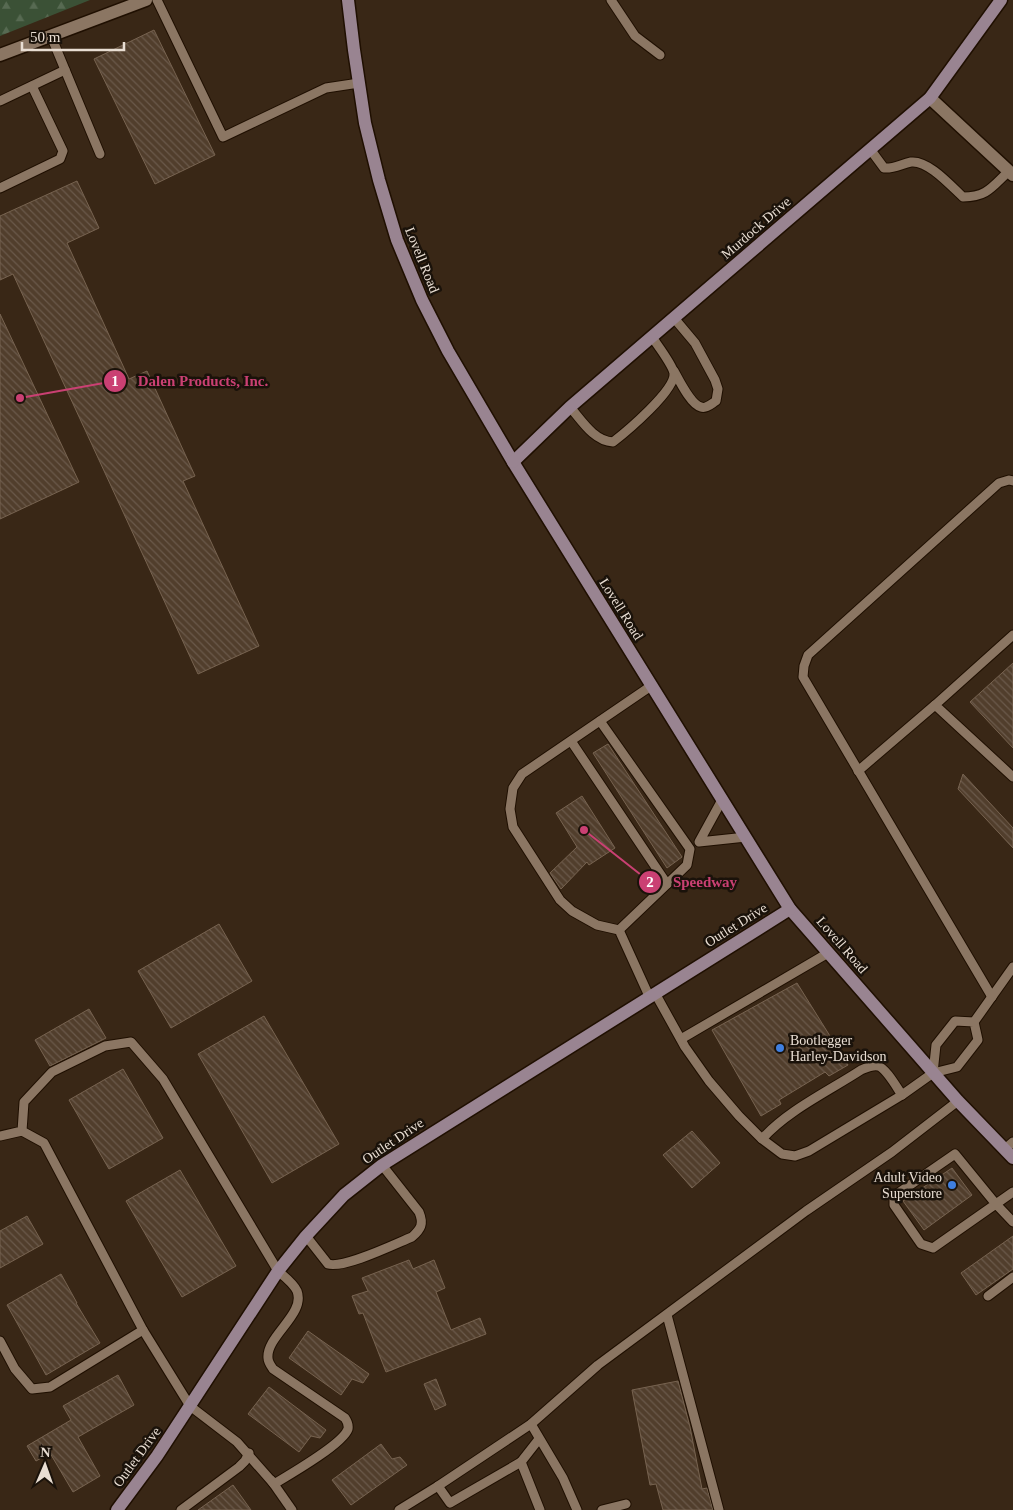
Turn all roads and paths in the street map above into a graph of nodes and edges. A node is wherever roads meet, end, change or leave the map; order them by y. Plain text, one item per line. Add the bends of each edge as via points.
1 (146, 0) edge
2 (157, 0) edge
3 (348, 0) edge
4 (611, 0) edge
5 (1001, 0) edge
6 (50, 36) junction
7 (0, 55) edge
8 (660, 55) dead end
9 (65, 70) junction
10 (359, 83) junction
11 (32, 86) junction
12 (930, 98) junction
13 (0, 101) edge
14 (870, 149) junction
15 (100, 154) dead end
16 (1011, 173) edge
17 (0, 188) edge
18 (674, 318) junction
19 (652, 337) junction
20 (674, 370) junction
21 (570, 407) junction
22 (513, 462) junction
23 (1013, 481) edge
24 (1013, 635) edge
25 (651, 686) junction
26 (935, 705) junction
27 (600, 721) junction
28 (571, 741) junction
29 (858, 771) junction
30 (1013, 777) edge
31 (722, 800) junction
32 (746, 837) junction
33 (699, 842) junction
34 (690, 849) junction
35 (667, 884) junction
36 (790, 909) junction
37 (619, 930) junction
38 (828, 953) junction
39 (1013, 968) edge
40 (652, 994) junction
41 (992, 997) junction
42 (974, 1022) junction
43 (679, 1037) junction
44 (933, 1073) junction
45 (902, 1095) junction
46 (958, 1101) junction
47 (22, 1131) junction
48 (0, 1136) edge
49 (762, 1139) junction
50 (1010, 1150) edge
51 (382, 1165) junction
52 (1013, 1192) edge
53 (995, 1203) junction
54 (1013, 1222) edge
55 (306, 1236) junction
56 (278, 1270) junction
57 (1013, 1277) edge
58 (988, 1296) dead end
59 (667, 1315) junction
60 (143, 1330) junction
61 (0, 1341) edge
62 (190, 1406) junction
63 (530, 1424) junction
64 (539, 1439) junction
65 (249, 1453) junction
66 (521, 1462) junction
67 (272, 1481) junction
68 (438, 1486) junction
69 (626, 1504) dead end
70 (117, 1510) edge
71 (181, 1510) edge
72 (292, 1510) edge
73 (399, 1510) edge
74 (540, 1510) edge
75 (577, 1510) edge
76 (602, 1510) edge
77 (719, 1510) edge

1 - 6 street
2 - 10 lane via 223,137 326,88
3 - 10 main road, Lovell Road
4 - 8 lane via 635,36
5 - 12 main road, Murdock Drive
6 - 7 street
6 - 9 lane
9 - 11 lane
9 - 15 lane
10 - 22 main road, Lovell Road via 367,133 397,240 448,351
11 - 13 lane
11 - 17 lane via 63,151 60,159
12 - 14 main road, Murdock Drive
12 - 16 street
14 - 16 lane via 884,168 918,161 927,165 962,196 976,197 986,193
14 - 18 main road, Murdock Drive
18 - 19 main road, Murdock Drive
18 - 20 lane via 695,343 715,380 718,389 716,401 707,407 693,402
19 - 20 lane
19 - 21 main road, Murdock Drive
20 - 21 lane via 670,386 636,424 613,442 604,442
21 - 22 main road, Murdock Drive
22 - 25 main road, Lovell Road
23 - 29 lane via 999,483 808,655 803,677
24 - 26 lane
25 - 27 lane
25 - 31 main road, Lovell Road
26 - 29 lane
26 - 30 lane
27 - 28 lane
27 - 34 lane
28 - 35 lane
28 - 37 lane via 522,774 513,788 510,809 513,827 560,900 596,925
29 - 41 lane
31 - 32 main road, Lovell Road
31 - 33 lane
32 - 33 lane
32 - 36 main road, Lovell Road
33 - 34 lane
34 - 35 lane via 687,865
35 - 37 lane
36 - 38 main road, Lovell Road
36 - 40 main road, Outlet Drive
37 - 40 lane
38 - 43 lane
38 - 44 main road, Lovell Road
39 - 41 lane
40 - 43 lane
40 - 51 main road, Outlet Drive
41 - 42 lane
42 - 44 lane via 978,1040 956,1067
42 - 44 lane via 955,1020 936,1045
43 - 49 lane via 709,1081
44 - 45 lane
44 - 46 main road, Lovell Road
45 - 49 lane via 809,1151 795,1156 782,1154
45 - 49 lane via 884,1069 870,1067 789,1115
46 - 50 main road, Lovell Road
46 - 59 lane
47 - 48 lane
47 - 56 lane via 24,1102 52,1072 105,1046 131,1042 163,1079
47 - 60 lane via 44,1143
51 - 55 main road, Outlet Drive via 344,1195
51 - 55 lane via 419,1212 422,1219 420,1230 412,1237 334,1265 328,1264
52 - 53 lane
53 - 53 lane via 933,1248 921,1244 894,1205 894,1200 897,1194 955,1154
53 - 54 lane
55 - 56 main road, Outlet Drive
56 - 62 main road, Outlet Drive
56 - 67 lane via 296,1289 298,1299 270,1348 268,1359 273,1369 345,1418 348,1428 340,1439 303,1466
57 - 58 lane
59 - 63 lane via 598,1365
59 - 77 lane
60 - 61 lane via 50,1387 32,1389
60 - 62 lane
62 - 65 lane
62 - 70 main road, Outlet Drive
63 - 64 lane
63 - 68 lane
64 - 66 lane
64 - 75 lane via 563,1478
65 - 67 lane
65 - 71 lane via 239,1468
66 - 68 lane via 450,1503
66 - 74 lane
67 - 72 lane
68 - 73 lane
69 - 76 lane

